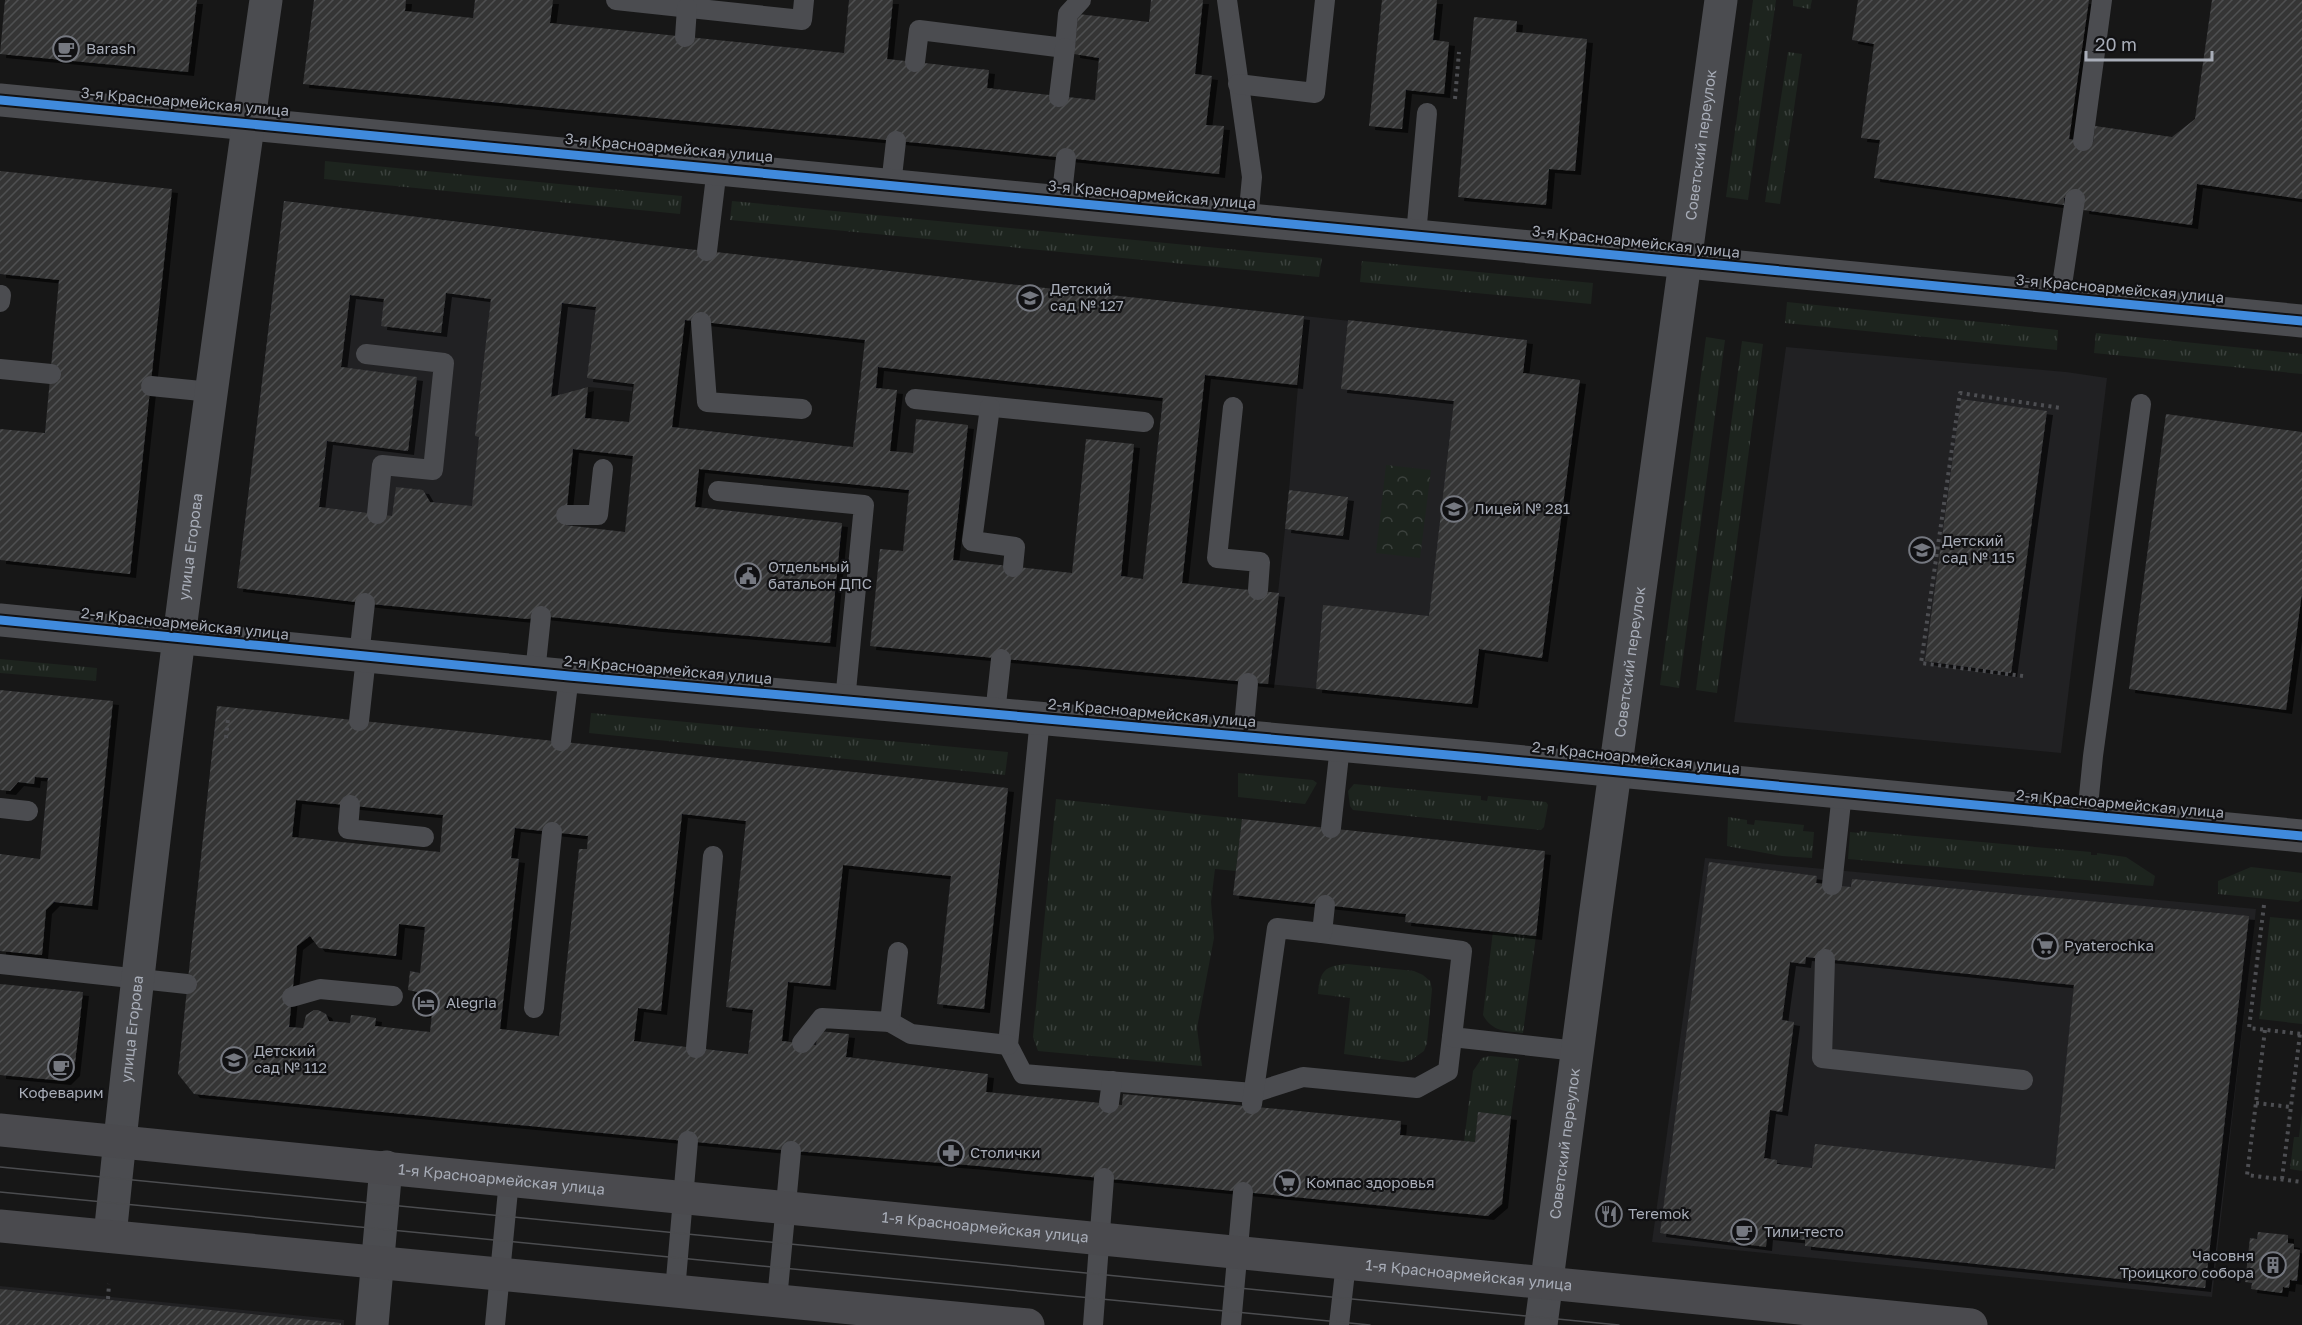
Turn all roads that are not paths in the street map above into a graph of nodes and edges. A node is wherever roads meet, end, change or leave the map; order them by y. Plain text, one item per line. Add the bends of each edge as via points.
1 (266, 0) edge
2 (616, 0) edge
3 (804, 0) edge
4 (1081, 0) edge
5 (1227, 0) edge
6 (1325, 0) edge
7 (1721, 0) edge
8 (2102, 0) edge
9 (687, 8) junction
10 (685, 36) dead end
11 (1065, 48) junction
12 (915, 62) dead end
13 (1238, 84) junction
14 (1059, 97) dead end
15 (0, 100) edge
16 (1427, 113) dead end
17 (248, 123) junction
18 (896, 141) dead end
19 (2083, 141) dead end
20 (1066, 158) dead end
21 (717, 168) junction
22 (891, 185) junction
23 (2075, 199) dead end
24 (1061, 202) junction
25 (1248, 220) junction
26 (1416, 235) junction
27 (707, 251) dead end
28 (1685, 261) junction
29 (1, 295) edge
30 (2060, 298) junction
31 (0, 302) edge
32 (2302, 321) edge
33 (701, 322) dead end
34 (366, 354) dead end
35 (0, 369) edge
36 (51, 374) dead end
37 (151, 386) dead end
38 (211, 392) junction
39 (915, 399) dead end
40 (2141, 404) dead end
41 (990, 407) junction
42 (1233, 407) dead end
43 (802, 409) dead end
44 (1144, 422) dead end
45 (603, 469) dead end
46 (718, 491) dead end
47 (377, 514) dead end
48 (566, 515) dead end
49 (1013, 567) dead end
50 (1258, 590) dead end
51 (365, 603) dead end
52 (541, 616) dead end
53 (0, 620) edge
54 (178, 638) junction
55 (363, 656) junction
56 (1001, 659) dead end
57 (535, 673) junction
58 (569, 676) junction
59 (1248, 683) dead end
60 (845, 700) junction
61 (995, 714) junction
62 (1040, 718) junction
63 (359, 721) dead end
64 (1243, 737) junction
65 (561, 741) dead end
66 (1340, 746) junction
67 (1615, 771) junction
68 (1842, 793) junction
69 (350, 806) dead end
70 (0, 808) edge
71 (28, 811) dead end
72 (2087, 816) junction
73 (1331, 828) dead end
74 (552, 832) dead end
75 (2302, 836) edge
76 (424, 837) dead end
77 (713, 856) dead end
78 (1832, 885) dead end
79 (1324, 905) dead end
80 (1322, 933) junction
81 (898, 952) dead end
82 (1825, 959) dead end
83 (0, 964) edge
84 (139, 978) junction
85 (187, 984) dead end
86 (393, 996) dead end
87 (292, 997) dead end
88 (534, 1008) dead end
89 (890, 1022) junction
90 (1452, 1037) junction
91 (802, 1043) dead end
92 (1008, 1045) junction
93 (696, 1048) dead end
94 (1577, 1051) junction
95 (2023, 1080) dead end
96 (1112, 1081) junction
97 (1253, 1100) junction
98 (1109, 1103) dead end
99 (0, 1130) edge
100 (120, 1141) junction
101 (688, 1141) dead end
102 (790, 1150) dead end
103 (386, 1167) junction
104 (1104, 1178) dead end
105 (508, 1180) junction
106 (1243, 1192) dead end
107 (684, 1197) junction
108 (785, 1207) junction
109 (0, 1226) edge
110 (110, 1236) junction
111 (1099, 1239) junction
112 (1237, 1252) junction
113 (376, 1262) junction
114 (1346, 1263) junction
115 (500, 1274) junction
116 (1546, 1283) junction
117 (675, 1291) junction
118 (777, 1300) junction
119 (372, 1325) edge
120 (495, 1325) edge
121 (1028, 1325) edge
122 (1093, 1325) edge
123 (1231, 1325) edge
124 (1339, 1325) edge
125 (1541, 1325) edge
126 (1971, 1325) edge

1 - 17 street, улица Егорова
2 - 9 lane
3 - 9 lane via 802,20
4 - 11 lane via 1068,14
5 - 13 lane
6 - 13 lane via 1315,93
7 - 28 street, Советский переулок
8 - 19 lane
9 - 10 lane
11 - 12 lane via 919,30
11 - 14 lane
13 - 25 lane via 1252,177
15 - 17 street, 3-я Красноармейская улица
16 - 26 lane
17 - 21 street, 3-я Красноармейская улица
17 - 38 street, улица Егорова
18 - 22 lane
20 - 24 lane
21 - 22 street, 3-я Красноармейская улица
21 - 27 lane
22 - 24 street, 3-я Красноармейская улица
23 - 30 lane
24 - 25 street, 3-я Красноармейская улица
25 - 26 street, 3-я Красноармейская улица
26 - 28 street, 3-я Красноармейская улица
28 - 30 street, 3-я Красноармейская улица
28 - 67 street, Советский переулок
29 - 31 lane
30 - 32 street, 3-я Красноармейская улица
33 - 43 lane via 707,402
34 - 47 lane via 444,363 433,470 382,465
35 - 36 lane
37 - 38 lane
38 - 54 street, улица Егорова
39 - 41 lane
40 - 72 lane
41 - 44 lane
41 - 49 lane via 972,541 1016,547
42 - 50 lane via 1217,558 1260,562
45 - 48 lane via 598,515
46 - 60 lane via 864,505
51 - 55 lane
52 - 57 lane
53 - 54 street, 2-я Красноармейская улица
54 - 55 street, 2-я Красноармейская улица
54 - 84 street, улица Егорова
55 - 57 street, 2-я Красноармейская улица
55 - 63 lane
56 - 61 lane
57 - 58 street, 2-я Красноармейская улица
58 - 60 street, 2-я Красноармейская улица
58 - 65 lane
59 - 64 lane
60 - 61 street, 2-я Красноармейская улица
61 - 62 street, 2-я Красноармейская улица
62 - 64 street, 2-я Красноармейская улица
62 - 92 lane
64 - 66 street, 2-я Красноармейская улица
66 - 67 street, 2-я Красноармейская улица
66 - 73 lane
67 - 68 street, 2-я Красноармейская улица
67 - 94 street, Советский переулок
68 - 72 street, 2-я Красноармейская улица
68 - 78 lane
69 - 76 lane via 348,829
70 - 71 lane
72 - 75 street, 2-я Красноармейская улица
74 - 88 lane
77 - 93 lane
79 - 80 lane
80 - 90 lane via 1462,951
80 - 97 lane via 1277,928
81 - 89 lane
82 - 95 lane via 1822,1058
83 - 84 lane
84 - 85 lane
84 - 100 street, улица Егорова
86 - 87 lane via 320,989
89 - 91 lane via 822,1018
89 - 92 lane via 911,1034
90 - 94 lane
90 - 97 lane via 1448,1071 1417,1088 1304,1077
92 - 96 lane via 1023,1074
94 - 116 street, Советский переулок
96 - 97 lane
96 - 98 lane
99 - 100 main road, 1-я Красноармейская улица
100 - 103 main road, 1-я Красноармейская улица
100 - 110 street, улица Егорова
101 - 107 lane
102 - 108 lane
103 - 105 main road, 1-я Красноармейская улица
103 - 113 street
104 - 111 lane
105 - 107 main road, 1-я Красноармейская улица
105 - 115 lane
106 - 112 lane
107 - 108 main road, 1-я Красноармейская улица
107 - 117 lane
108 - 111 main road, 1-я Красноармейская улица
108 - 118 lane
109 - 110 main road
110 - 113 main road
111 - 112 main road, 1-я Красноармейская улица
111 - 122 lane
112 - 114 main road, 1-я Красноармейская улица
112 - 123 lane
113 - 115 main road
113 - 119 street
114 - 116 main road, 1-я Красноармейская улица
114 - 124 lane
115 - 117 main road
115 - 120 lane
116 - 125 street, Советский переулок
116 - 126 main road, 1-я Красноармейская улица
117 - 118 main road
118 - 121 main road

